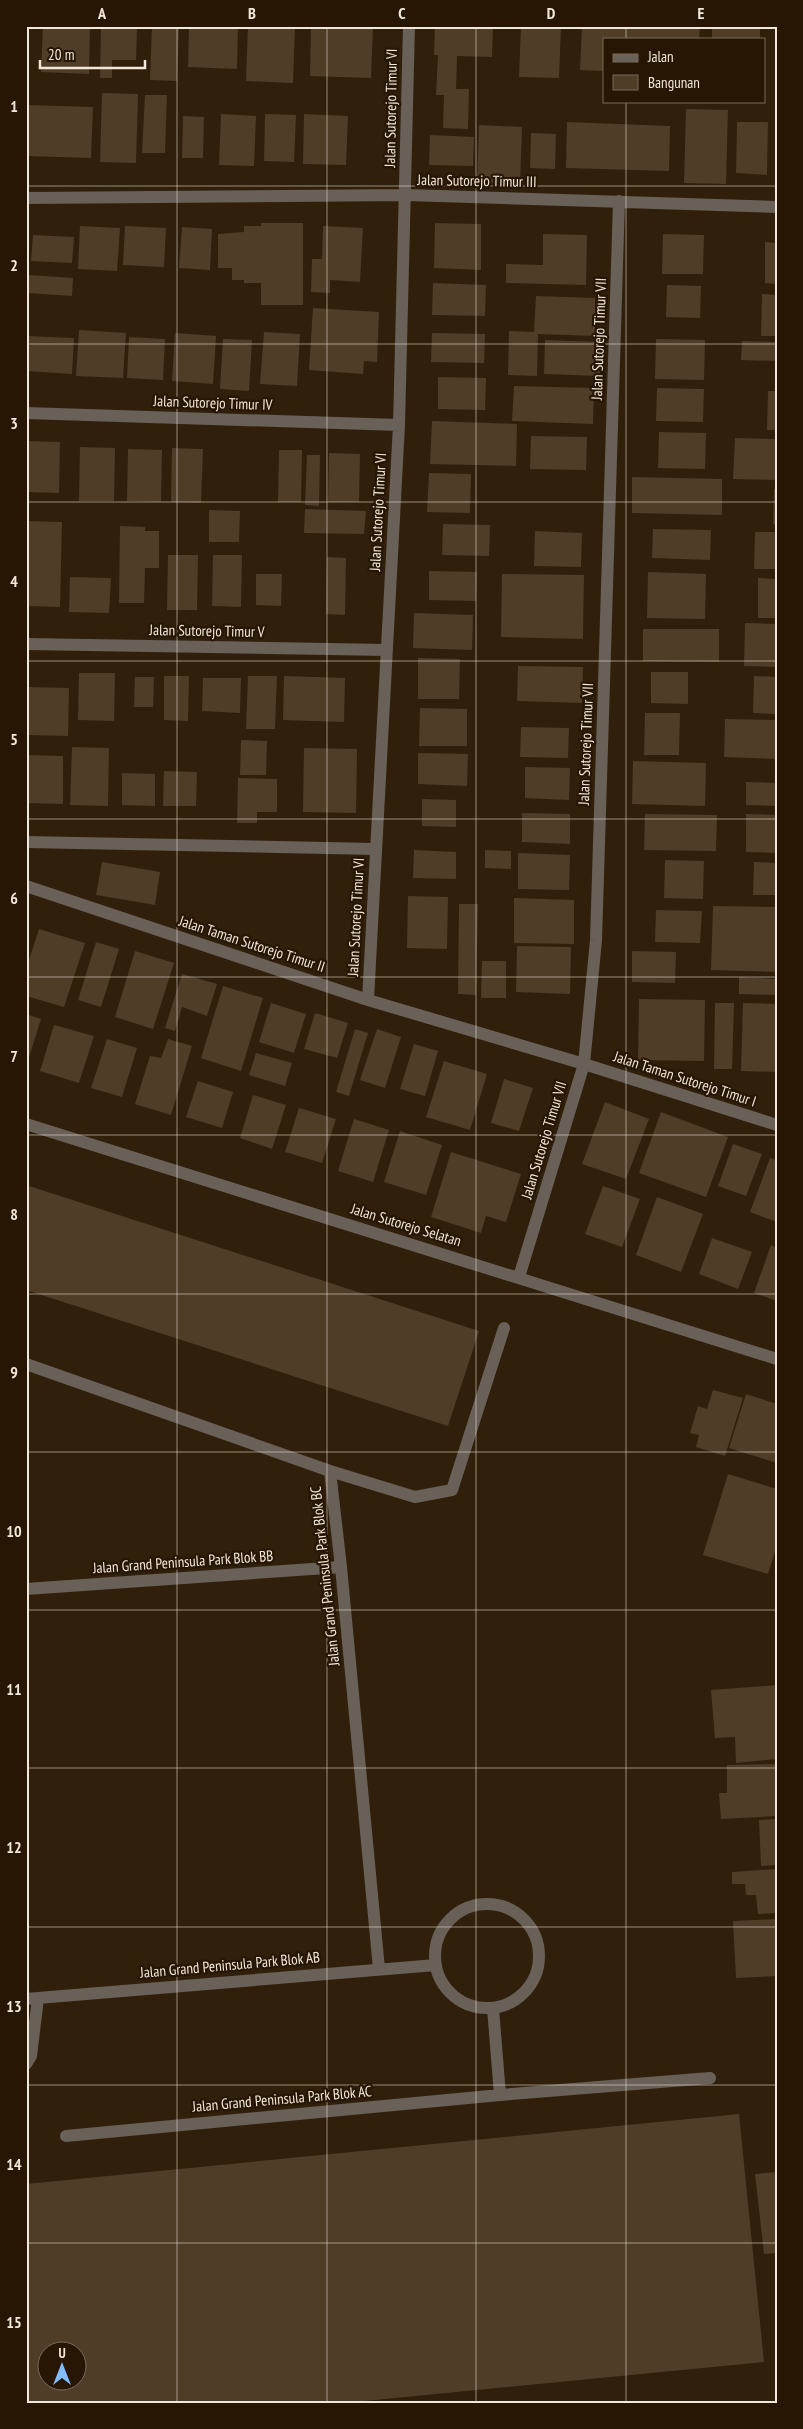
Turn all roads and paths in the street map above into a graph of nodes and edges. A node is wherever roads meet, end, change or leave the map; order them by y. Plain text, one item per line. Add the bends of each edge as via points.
1 (409, 26) edge
2 (406, 196) junction
3 (26, 198) edge
4 (620, 201) junction
5 (777, 207) edge
6 (26, 413) edge
7 (398, 425) junction
8 (26, 644) edge
9 (386, 650) junction
10 (26, 842) edge
11 (375, 849) junction
12 (26, 886) edge
13 (368, 1000) junction
14 (584, 1064) junction
15 (26, 1124) edge
16 (777, 1125) edge
17 (519, 1277) junction
18 (504, 1328) dead end
19 (777, 1359) edge
20 (26, 1364) edge
21 (330, 1471) junction
22 (341, 1567) junction
23 (26, 1589) edge
24 (436, 1965) junction
25 (379, 1969) junction
26 (32, 1998) edge
27 (493, 2008) junction
28 (26, 2064) edge
29 (710, 2078) dead end
30 (500, 2095) junction
31 (66, 2136) dead end

1 - 2 street, Jalan Sutorejo Timur VI
2 - 3 street, Jalan Sutorejo Timur III
2 - 4 street, Jalan Sutorejo Timur III
2 - 7 street, Jalan Sutorejo Timur VI
4 - 5 street, Jalan Sutorejo Timur III
4 - 14 street, Jalan Sutorejo Timur VII via 596,940
6 - 7 street, Jalan Sutorejo Timur IV
7 - 9 street, Jalan Sutorejo Timur VI
8 - 9 street, Jalan Sutorejo Timur V
9 - 11 street, Jalan Sutorejo Timur VI
10 - 11 street
11 - 13 street, Jalan Sutorejo Timur VI
12 - 13 street, Jalan Taman Sutorejo Timur II
13 - 14 street, Jalan Taman Sutorejo Timur II
14 - 16 street, Jalan Taman Sutorejo Timur I
14 - 17 street, Jalan Sutorejo Timur VII
15 - 17 street, Jalan Sutorejo Selatan
17 - 19 street, Jalan Sutorejo Selatan
18 - 21 street via 452,1490 415,1497
20 - 21 street, Jalan Grand Peninsula Park Blok BC
21 - 22 street, Jalan Grand Peninsula Park Blok BC
22 - 23 street, Jalan Grand Peninsula Park Blok BB
22 - 25 street, Jalan Grand Peninsula Park Blok BC
24 - 25 street, Jalan Grand Peninsula Park Blok AB
24 - 27 street via 440,1980 450,1993 462,2002
24 - 27 street via 436,1947 442,1931 453,1917 468,1908 485,1905 503,1907 519,1915 531,1928 538,1944 539,1961 534,1978 524,1993 510,2003
25 - 26 street, Jalan Grand Peninsula Park Blok AB
26 - 28 street via 31,2056
27 - 30 street
29 - 30 street, Jalan Grand Peninsula Park Blok AC
30 - 31 street, Jalan Grand Peninsula Park Blok AC

